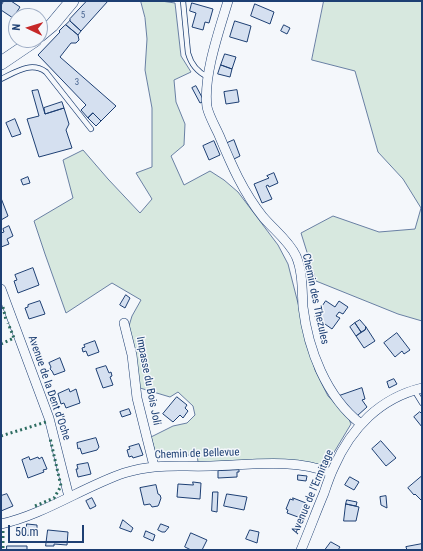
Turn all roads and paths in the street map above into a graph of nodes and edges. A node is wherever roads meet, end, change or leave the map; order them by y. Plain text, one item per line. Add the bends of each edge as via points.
1 (72, 1) edge
2 (183, 1) edge
3 (228, 1) edge
4 (48, 28) edge
5 (23, 48) edge
6 (1, 63) edge
7 (208, 77) junction
8 (1, 79) edge
9 (91, 129) dead end
10 (1, 289) edge
11 (124, 323) dead end
12 (418, 389) edge
13 (422, 403) edge
14 (361, 424) junction
15 (154, 466) junction
16 (331, 473) junction
17 (69, 497) junction
18 (1, 524) edge
19 (301, 550) edge

1 - 4 main road
2 - 7 lane via 190,60 195,68
3 - 7 street, Chemin des Thezules
5 - 6 main road
7 - 14 street, Chemin des Thezules via 208,109 233,169 248,196 297,259 308,329 325,380
8 - 9 lane via 28,67 46,72
10 - 17 street, Avenue de la Dent d'Oche via 49,418
11 - 15 street, Impasse du Bois Joli via 132,355 137,398
12 - 13 lane
12 - 14 street, Avenue de l'Ermitage via 385,403
14 - 16 street, Avenue de l'Ermitage
15 - 16 street, Chemin de Bellevue via 273,463 316,468
15 - 17 street, Chemin de Bellevue via 123,474
16 - 19 street, Avenue de l'Ermitage
17 - 18 street, Chemin de Bellevue

